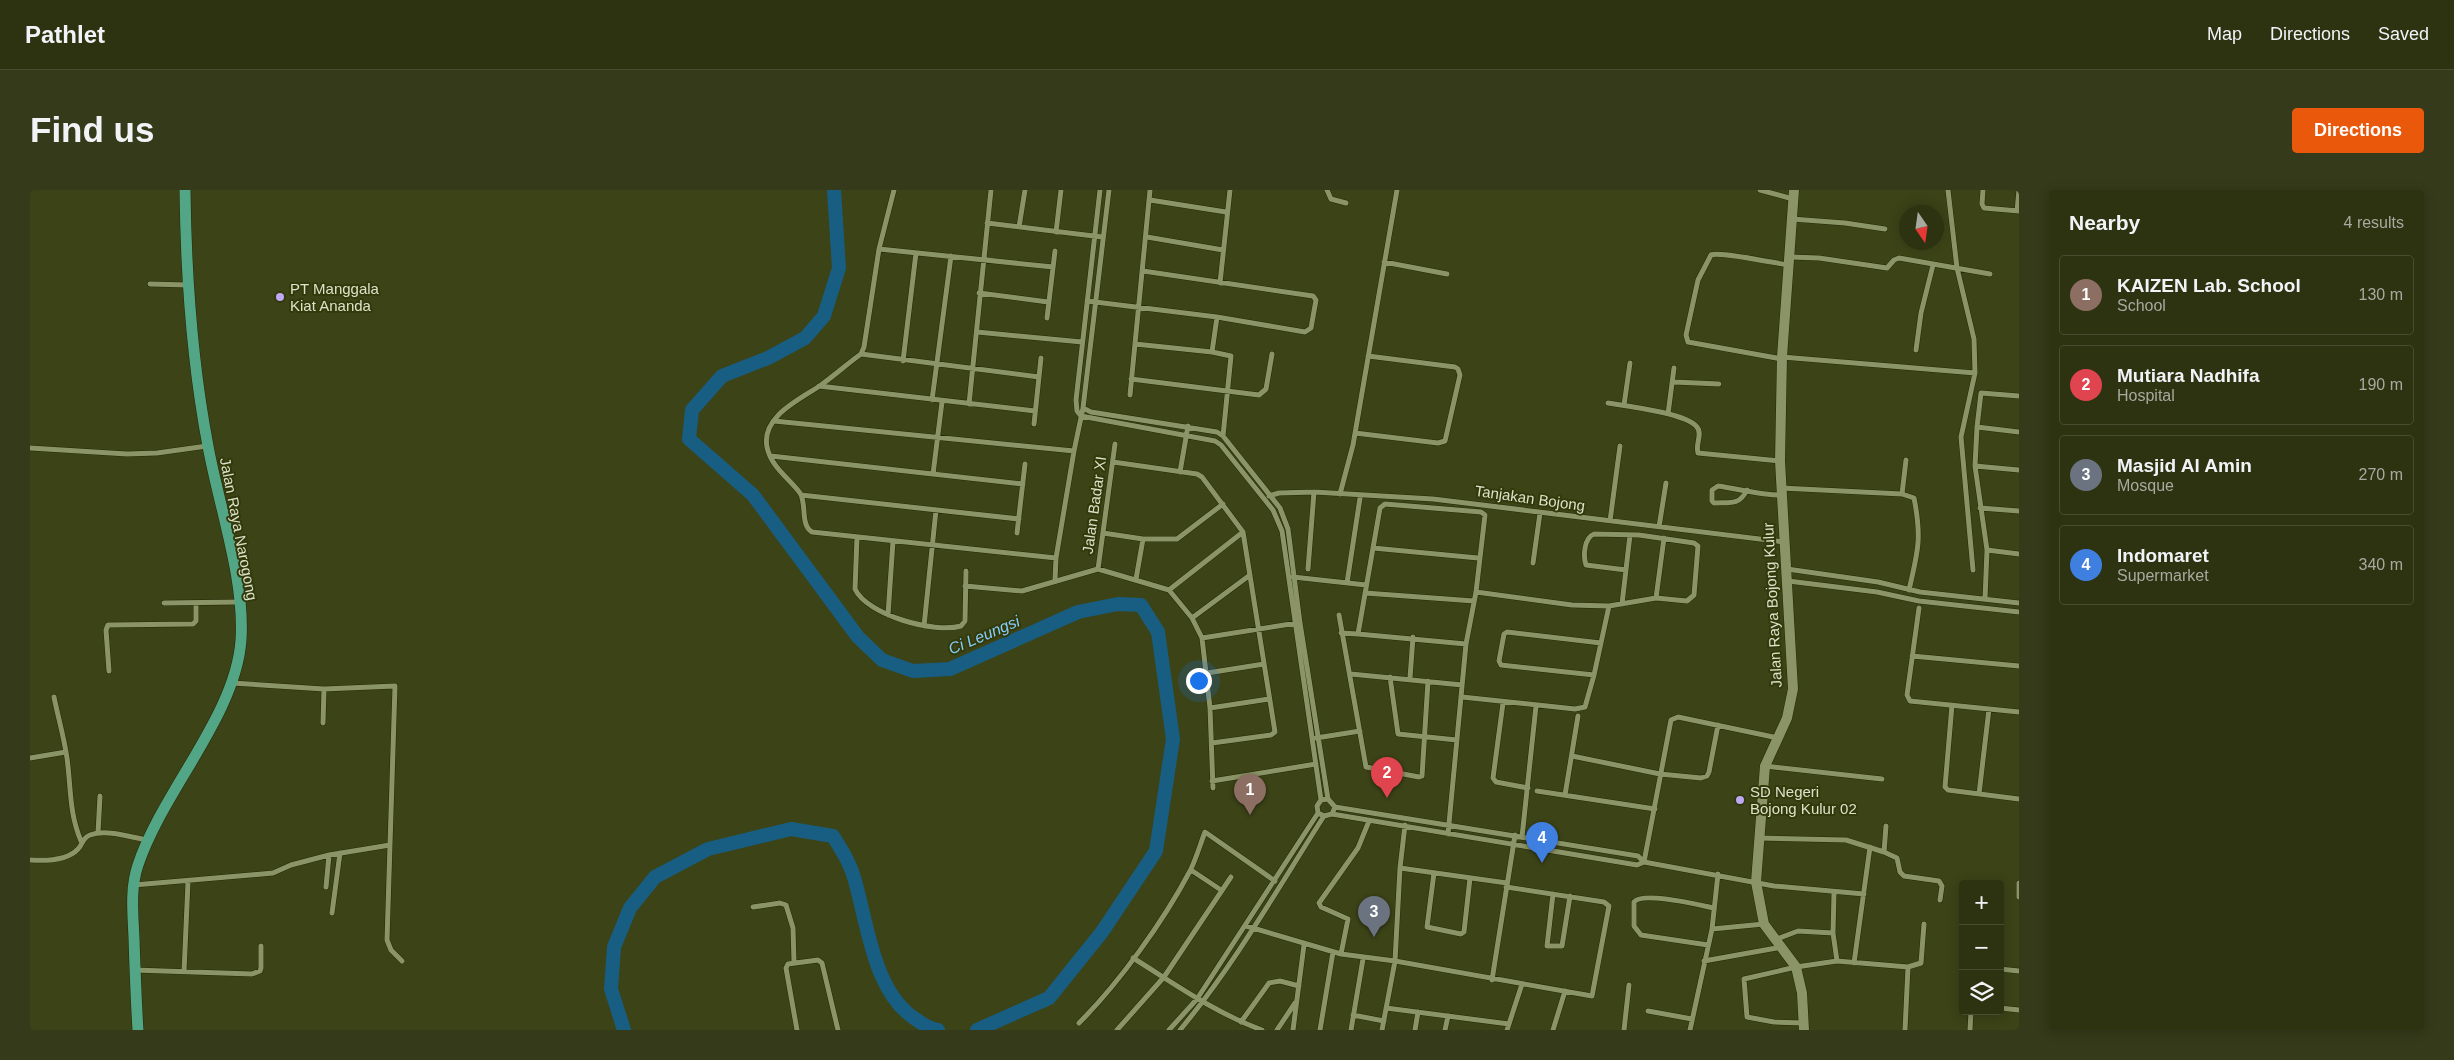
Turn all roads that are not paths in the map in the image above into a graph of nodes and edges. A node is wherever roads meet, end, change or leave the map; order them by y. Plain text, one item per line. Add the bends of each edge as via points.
1 (185, 190) edge
2 (894, 190) edge
3 (990, 190) edge
4 (1025, 190) edge
5 (1061, 190) edge
6 (1100, 190) edge
7 (1109, 190) edge
8 (1150, 190) edge
9 (1230, 190) edge
10 (1327, 190) edge
11 (1397, 190) edge
12 (1760, 190) edge
13 (1948, 190) edge
14 (1983, 190) edge
15 (2018, 190) edge
16 (1794, 195) edge
17 (1150, 200) junction
18 (1346, 203) dead end
19 (2018, 211) edge
20 (1226, 212) junction
21 (1792, 219) junction
22 (987, 223) junction
23 (1019, 227) junction
24 (1885, 229) dead end
25 (1056, 232) junction
26 (1094, 236) junction
27 (1102, 237) junction
28 (1147, 237) junction
29 (879, 249) junction
30 (1223, 250) junction
31 (1055, 251) dead end
32 (916, 253) junction
33 (951, 256) junction
34 (982, 260) junction
35 (1789, 261) junction
36 (1384, 262) junction
37 (1933, 265) junction
38 (1053, 267) junction
39 (1957, 268) junction
40 (1143, 271) junction
41 (1447, 274) dead end
42 (1990, 274) dead end
43 (1220, 283) junction
44 (150, 284) dead end
45 (189, 285) junction
46 (979, 293) junction
47 (1087, 301) junction
48 (1048, 302) junction
49 (1095, 302) junction
50 (1138, 308) junction
51 (1217, 317) junction
52 (1047, 318) dead end
53 (977, 332) junction
54 (1082, 342) junction
55 (1135, 344) junction
56 (1916, 350) dead end
57 (1212, 352) junction
58 (860, 354) junction
59 (1272, 354) dead end
60 (1368, 356) junction
61 (1041, 358) dead end
62 (1782, 358) junction
63 (903, 361) junction
64 (1630, 363) dead end
65 (936, 365) junction
66 (1674, 368) dead end
67 (972, 369) junction
68 (1975, 373) junction
69 (1039, 377) junction
70 (1131, 379) junction
71 (1674, 382) junction
72 (1719, 384) dead end
73 (819, 386) junction
74 (1229, 392) junction
75 (1130, 395) dead end
76 (2019, 396) edge
77 (932, 400) junction
78 (942, 402) junction
79 (1608, 403) dead end
80 (968, 404) junction
81 (1624, 405) junction
82 (1083, 408) junction
83 (1036, 411) junction
84 (1668, 414) junction
85 (1081, 416) junction
86 (774, 421) junction
87 (1034, 424) dead end
88 (1188, 426) junction
89 (1977, 427) junction
90 (2019, 432) edge
91 (1355, 433) junction
92 (1186, 436) junction
93 (1223, 436) junction
94 (938, 438) junction
95 (1115, 444) dead end
96 (208, 446) junction
97 (1620, 446) dead end
98 (30, 448) edge
99 (1074, 451) junction
100 (771, 456) junction
101 (1906, 460) dead end
102 (1780, 461) junction
103 (1112, 462) junction
104 (1025, 464) dead end
105 (1975, 466) junction
106 (2019, 470) edge
107 (1180, 472) junction
108 (933, 474) junction
109 (1666, 483) dead end
110 (1023, 484) junction
111 (1747, 490) junction
112 (1314, 492) junction
113 (1780, 492) junction
114 (1340, 494) junction
115 (1902, 494) junction
116 (801, 495) junction
117 (1270, 495) junction
118 (1360, 498) dead end
119 (1265, 500) junction
120 (1223, 504) junction
121 (1980, 508) junction
122 (936, 510) junction
123 (2019, 511) edge
124 (1540, 513) junction
125 (1019, 519) junction
126 (1610, 521) junction
127 (1659, 527) junction
128 (1243, 532) junction
129 (1017, 533) dead end
130 (1103, 533) junction
131 (1630, 535) junction
132 (857, 537) junction
133 (1664, 538) junction
134 (1142, 539) junction
135 (893, 541) junction
136 (1785, 542) junction
137 (934, 545) junction
138 (1373, 548) junction
139 (1987, 550) junction
140 (2019, 554) edge
141 (1056, 558) junction
142 (1478, 558) junction
143 (1533, 563) dead end
144 (1098, 569) junction
145 (1787, 569) junction
146 (966, 570) dead end
147 (1308, 570) dead end
148 (1626, 570) junction
149 (1973, 570) dead end
150 (1250, 575) junction
151 (1295, 576) junction
152 (1288, 577) junction
153 (1136, 579) junction
154 (1055, 580) junction
155 (1788, 581) junction
156 (1347, 583) junction
157 (1366, 585) junction
158 (965, 586) junction
159 (1169, 590) junction
160 (1909, 590) junction
161 (1476, 592) junction
162 (1920, 592) junction
163 (1365, 593) junction
164 (1656, 598) junction
165 (1985, 599) junction
166 (1474, 601) junction
167 (1919, 601) junction
168 (239, 602) junction
169 (196, 603) junction
170 (2019, 603) edge
171 (164, 604) dead end
172 (1622, 604) junction
173 (1609, 606) junction
174 (1919, 608) dead end
175 (2019, 612) edge
176 (888, 615) junction
177 (1339, 615) dead end
178 (1192, 618) junction
179 (1297, 623) junction
180 (924, 626) junction
181 (1259, 629) junction
182 (1341, 633) junction
183 (1358, 634) junction
184 (1413, 637) junction
185 (1202, 638) junction
186 (1601, 643) junction
187 (1466, 644) junction
188 (1912, 656) junction
189 (1264, 664) junction
190 (2019, 666) edge
191 (109, 671) dead end
192 (1207, 673) junction
193 (1351, 674) junction
194 (1594, 676) junction
195 (1390, 677) junction
196 (1410, 678) junction
197 (1428, 681) junction
198 (232, 683) junction
199 (1462, 685) junction
200 (324, 689) junction
201 (54, 697) dead end
202 (1462, 697) junction
203 (1269, 699) junction
204 (1503, 703) junction
205 (1952, 705) junction
206 (1536, 706) junction
207 (1210, 708) junction
208 (1989, 710) junction
209 (2019, 712) edge
210 (1578, 716) dead end
211 (323, 723) dead end
212 (1718, 725) junction
213 (1360, 731) junction
214 (1424, 736) junction
215 (1315, 738) junction
216 (1779, 738) junction
217 (1457, 740) junction
218 (1212, 743) junction
219 (66, 752) junction
220 (1572, 756) junction
221 (30, 758) edge
222 (1316, 764) junction
223 (1764, 766) junction
224 (1660, 774) junction
225 (1882, 779) dead end
226 (1212, 781) junction
227 (1214, 788) dead end
228 (1528, 788) junction
229 (1537, 791) dead end
230 (1979, 794) junction
231 (1565, 795) junction
232 (100, 796) dead end
233 (1328, 799) junction
234 (1321, 800) junction
235 (2019, 800) edge
236 (1334, 807) junction
237 (1655, 809) junction
238 (1321, 814) junction
239 (1332, 814) junction
240 (1406, 819) junction
241 (1368, 821) junction
242 (1448, 826) junction
243 (1886, 826) dead end
244 (1404, 827) junction
245 (98, 833) junction
246 (1448, 834) junction
247 (1515, 835) junction
248 (1522, 837) junction
249 (1758, 838) junction
250 (147, 840) junction
251 (81, 841) junction
252 (390, 845) junction
253 (1513, 845) junction
254 (1870, 847) junction
255 (1884, 852) junction
256 (340, 854) junction
257 (329, 855) junction
258 (30, 860) edge
259 (1644, 862) junction
260 (1400, 868) junction
261 (1191, 870) junction
262 (1434, 873) junction
263 (1718, 874) junction
264 (1231, 877) dead end
265 (1470, 878) junction
266 (1275, 881) junction
267 (188, 882) junction
268 (1756, 882) junction
269 (2019, 883) edge
270 (134, 885) junction
271 (1506, 885) junction
272 (326, 887) dead end
273 (1221, 890) junction
274 (1834, 893) junction
275 (1553, 894) junction
276 (1864, 894) junction
277 (1570, 896) junction
278 (2019, 898) edge
279 (1940, 900) dead end
280 (753, 907) dead end
281 (1714, 908) junction
282 (332, 913) dead end
283 (1764, 924) junction
284 (1924, 924) dead end
285 (1246, 926) junction
286 (1252, 929) junction
287 (1712, 929) junction
288 (1834, 933) junction
289 (1780, 943) junction
290 (1304, 945) junction
291 (1708, 945) junction
292 (261, 946) dead end
293 (1332, 952) junction
294 (1341, 954) junction
295 (1133, 958) junction
296 (1363, 959) junction
297 (402, 961) dead end
298 (1395, 961) junction
299 (1837, 961) junction
300 (794, 962) junction
301 (1704, 962) junction
302 (1854, 963) junction
303 (1796, 967) junction
304 (1908, 967) junction
305 (2004, 969) edge
306 (134, 970) junction
307 (2019, 971) edge
308 (184, 972) junction
309 (1164, 977) junction
310 (1492, 980) junction
311 (1522, 984) junction
312 (1629, 985) dead end
313 (1299, 986) junction
314 (1565, 991) junction
315 (1200, 1000) junction
316 (1296, 1001) junction
317 (1386, 1008) junction
318 (2004, 1008) edge
319 (2019, 1010) edge
320 (1648, 1011) dead end
321 (1418, 1012) junction
322 (1354, 1015) junction
323 (1971, 1015) edge
324 (1448, 1016) junction
325 (1692, 1019) junction
326 (1384, 1021) junction
327 (1241, 1022) junction
328 (1079, 1024) dead end
329 (1509, 1024) junction
330 (1804, 1026) edge
331 (138, 1030) edge
332 (797, 1030) edge
333 (838, 1030) edge
334 (1117, 1030) edge
335 (1169, 1030) edge
336 (1181, 1030) edge
337 (1262, 1030) edge
338 (1277, 1030) edge
339 (1293, 1030) edge
340 (1320, 1030) edge
341 (1351, 1030) edge
342 (1382, 1030) edge
343 (1415, 1030) edge
344 (1445, 1030) edge
345 (1507, 1030) edge
346 (1553, 1030) edge
347 (1624, 1030) edge
348 (1690, 1030) edge
349 (1905, 1030) edge
350 (1970, 1030) edge

1 - 45 main road, Jalan Raya Narogong
2 - 29 street
3 - 22 street
4 - 23 street
5 - 25 street
6 - 26 street
7 - 27 street
8 - 17 street
9 - 20 street
10 - 18 street via 1331,198
11 - 36 street
12 - 16 street
13 - 39 street
14 - 19 street via 1984,208
15 - 19 street
16 - 21 main road, Jalan Raya Bojong Kulur
17 - 20 street
17 - 28 street
20 - 30 street
21 - 24 street
21 - 35 main road, Jalan Raya Bojong Kulur
22 - 23 street
22 - 34 street
23 - 25 street
25 - 26 street
26 - 27 street
26 - 47 street
27 - 49 street
28 - 30 street
28 - 40 street
29 - 32 street
29 - 58 street via 866,341
30 - 43 street
31 - 38 street
32 - 33 street
32 - 63 street
33 - 34 street
33 - 65 street
34 - 38 street
34 - 46 street
35 - 37 street via 1819,258 1887,268 1899,258
35 - 62 main road, Jalan Raya Bojong Kulur
35 - 62 street via 1711,255 1698,280 1686,336 1688,342
36 - 41 street
36 - 60 street
37 - 39 street
37 - 56 street
38 - 48 street
39 - 42 street
39 - 68 street via 1974,339
40 - 43 street
40 - 50 street
43 - 51 street via 1310,295 1316,300 1311,328 1307,332
44 - 45 street
45 - 96 main road, Jalan Raya Narogong via 194,358
46 - 48 street
46 - 53 street
47 - 49 street
47 - 54 street
48 - 52 street
49 - 50 street
49 - 82 street
50 - 51 street
50 - 55 street
51 - 57 street
53 - 54 street
53 - 67 street
54 - 85 street via 1076,406
55 - 57 street
55 - 70 street
57 - 74 street via 1232,357
58 - 63 street
58 - 73 street
59 - 74 street via 1263,394
60 - 91 street
60 - 91 street via 1455,367 1460,375 1445,442
61 - 69 street
62 - 68 street
62 - 102 main road, Jalan Raya Bojong Kulur
63 - 65 street
64 - 81 street
65 - 67 street
65 - 77 street
66 - 71 street
67 - 69 street
67 - 80 street
68 - 149 street via 1961,437
69 - 83 street
70 - 74 street
70 - 75 street
71 - 72 street
71 - 84 street
73 - 77 street
73 - 86 street
74 - 93 street
76 - 89 street via 1981,393
77 - 78 street
78 - 80 street
78 - 94 street
79 - 81 street
80 - 83 street
81 - 84 street
82 - 85 street
82 - 88 street via 1091,412
83 - 87 street
84 - 102 street via 1698,428 1698,453
85 - 92 street
85 - 99 street
86 - 94 street
86 - 100 street via 767,436
88 - 92 street
88 - 93 street
89 - 90 street
89 - 105 street
91 - 114 street
92 - 107 street
92 - 119 street via 1207,438 1221,445
93 - 117 street
94 - 99 street
94 - 108 street
95 - 103 street, Jalan Badar XI
96 - 98 street via 127,454
96 - 168 main road, Jalan Raya Narogong
97 - 126 street
99 - 141 street
100 - 108 street
100 - 116 street via 776,467
101 - 115 street
102 - 113 main road, Jalan Raya Bojong Kulur
103 - 107 street
103 - 130 street, Jalan Badar XI
104 - 110 street
105 - 106 street
105 - 121 street
107 - 120 street via 1202,477
108 - 110 street
109 - 127 street
110 - 125 street
111 - 111 street via 1736,502 1712,501 1712,490 1718,486
111 - 113 street
112 - 114 street, Tanjakan Bojong
112 - 117 street, Tanjakan Bojong
112 - 147 street
113 - 115 street
113 - 136 main road, Jalan Raya Bojong Kulur
114 - 124 street, Tanjakan Bojong via 1488,504
115 - 160 street via 1914,498 1920,528 1919,549
116 - 122 street
116 - 132 street via 809,530
117 - 119 street
117 - 151 street via 1280,508 1288,529
118 - 156 street
119 - 152 street via 1282,531
120 - 128 street
120 - 134 street via 1177,539
121 - 123 street
121 - 139 street
122 - 125 street
122 - 137 street
124 - 126 street, Tanjakan Bojong
124 - 143 street
125 - 129 street
126 - 127 street, Tanjakan Bojong
127 - 136 street, Tanjakan Bojong
128 - 150 street
128 - 159 street
130 - 134 street
130 - 144 street, Jalan Badar XI
131 - 133 street
131 - 148 street
131 - 148 street via 1594,534 1587,540 1586,566
132 - 135 street
132 - 176 street via 855,589 872,608
133 - 164 street
133 - 164 street via 1698,546 1694,596 1683,601
134 - 153 street
135 - 137 street
135 - 176 street
136 - 145 main road, Jalan Raya Bojong Kulur
137 - 141 street
137 - 180 street
138 - 142 street
138 - 142 street via 1380,508 1385,504 1481,512 1486,520
138 - 157 street
139 - 140 street
139 - 165 street
141 - 154 street
142 - 161 street
144 - 153 street
144 - 154 street
145 - 155 main road, Jalan Raya Bojong Kulur
145 - 160 street via 1878,582
146 - 158 street
148 - 172 street
150 - 178 street
150 - 181 street
151 - 152 street
151 - 156 street
151 - 179 street
152 - 179 street
153 - 159 street
154 - 158 street via 1022,591
155 - 167 street via 1877,592
155 - 216 main road, Jalan Raya Bojong Kulur via 1793,688 1792,703
156 - 157 street
157 - 163 street
158 - 180 street via 964,624 956,628
159 - 178 street
160 - 162 street
161 - 166 street
161 - 173 street via 1572,605
162 - 165 street
162 - 167 street
163 - 166 street
163 - 183 street
164 - 172 street
165 - 170 street
166 - 187 street
167 - 175 street
168 - 169 street
168 - 198 main road, Jalan Raya Narogong via 241,638
169 - 171 street
169 - 191 street via 196,621 193,624 106,626
172 - 173 street
173 - 186 street
174 - 188 street
176 - 180 street
177 - 182 street
178 - 185 street
179 - 181 street
179 - 215 street
181 - 185 street
181 - 189 street
182 - 183 street
182 - 193 street
183 - 184 street
184 - 187 street
184 - 196 street
185 - 192 street
186 - 194 street
186 - 194 street via 1504,634 1501,665
187 - 199 street
188 - 190 street
188 - 205 street via 1907,696 1910,701
189 - 192 street
189 - 203 street
192 - 207 street
193 - 195 street
193 - 213 street
194 - 206 street via 1587,704 1582,709
195 - 196 street
195 - 214 street via 1396,732
196 - 197 street
197 - 199 street
197 - 214 street
198 - 200 street
198 - 250 main road, Jalan Raya Narogong
199 - 202 street
200 - 211 street
200 - 252 street via 395,686
201 - 219 street
202 - 204 street
202 - 217 street
203 - 207 street
203 - 218 street via 1273,734
204 - 206 street
204 - 228 street via 1493,778 1496,782
205 - 208 street
205 - 230 street via 1945,787
206 - 228 street
207 - 218 street
208 - 209 street
208 - 230 street
210 - 220 street
212 - 216 street
212 - 224 street via 1707,776
212 - 224 street via 1678,717 1671,720
213 - 214 street via 1366,767 1419,777 1422,776
213 - 215 street
214 - 217 street
215 - 222 street
215 - 233 street
216 - 223 main road, Jalan Raya Bojong Kulur
217 - 242 street
218 - 226 street
219 - 221 street
219 - 251 street via 71,808
220 - 224 street
220 - 231 street
222 - 226 street
222 - 234 street
223 - 225 street
223 - 249 main road, Jalan Raya Bojong Kulur
224 - 237 street
226 - 227 street
228 - 248 street
229 - 231 street
230 - 235 street
231 - 237 street
232 - 245 street
233 - 234 street
233 - 236 street
234 - 238 street via 1317,806
236 - 239 street
236 - 240 street
237 - 259 street
238 - 239 street
238 - 266 street
238 - 286 street
239 - 241 street
240 - 242 street
240 - 244 street
241 - 244 street
241 - 294 street via 1358,848 1319,903 1320,907 1348,919
242 - 246 street
242 - 247 street
243 - 255 street
244 - 246 street
244 - 260 street
245 - 250 street
245 - 251 street
246 - 253 street
247 - 248 street
247 - 253 street
248 - 259 street via 1638,856
249 - 254 street via 1846,840
249 - 268 main road, Jalan Raya Bojong Kulur
250 - 270 main road, Jalan Raya Narogong
251 - 258 street via 76,851 60,858
252 - 256 street
252 - 297 street via 387,940 391,950
253 - 259 street via 1636,865
253 - 271 street
254 - 255 street
254 - 276 street
255 - 279 street via 1897,858 1904,876 1940,881
256 - 257 street
256 - 282 street
257 - 267 street via 273,873
257 - 272 street
259 - 263 street
260 - 262 street
260 - 298 street
261 - 266 street via 1205,832
261 - 273 street
261 - 295 street
262 - 265 street
262 - 265 street via 1427,927 1461,934 1464,932
263 - 268 street
263 - 281 street
264 - 273 street
265 - 271 street
266 - 285 street
267 - 270 street
267 - 308 street
268 - 274 street
268 - 283 main road, Jalan Raya Bojong Kulur
269 - 278 street
270 - 306 main road, Jalan Raya Narogong
271 - 275 street
271 - 310 street
273 - 309 street
274 - 276 street
274 - 288 street
275 - 277 street
275 - 277 street via 1547,946 1562,946
276 - 302 street
277 - 314 street via 1604,902 1610,909 1592,995
280 - 300 street via 786,905 793,928
281 - 287 street
281 - 291 street via 1643,897 1634,902 1634,926 1641,935
283 - 287 street
283 - 289 main road
284 - 304 street via 1921,963
285 - 286 street
285 - 315 street
286 - 290 street
286 - 315 street
287 - 291 street
288 - 289 street via 1793,932
288 - 299 street
289 - 301 street
289 - 303 main road
290 - 293 street
290 - 313 street
291 - 301 street
292 - 308 street via 261,968 257,973
293 - 294 street
293 - 340 street
294 - 296 street
295 - 309 street
295 - 328 street
296 - 298 street
296 - 322 street
298 - 310 street
298 - 317 street
299 - 302 street
299 - 303 street
300 - 332 street via 786,965 786,971
300 - 333 street via 816,959 822,963
301 - 325 street
302 - 304 street
303 - 330 main road
303 - 330 street via 1744,979 1746,1014
304 - 349 street
305 - 307 street
306 - 308 street
306 - 331 main road, Jalan Raya Narogong
309 - 315 street
309 - 334 street
310 - 311 street
311 - 314 street
311 - 329 street
312 - 347 street
313 - 316 street
313 - 327 street via 1280,981 1269,983
314 - 346 street
315 - 327 street
315 - 335 street
315 - 336 street
316 - 338 street
316 - 339 street
317 - 321 street
317 - 326 street
318 - 319 street
320 - 325 street
321 - 324 street
321 - 343 street
322 - 326 street
322 - 341 street
323 - 350 street
324 - 329 street
324 - 344 street
325 - 348 street
326 - 342 street
327 - 337 street
329 - 345 street

